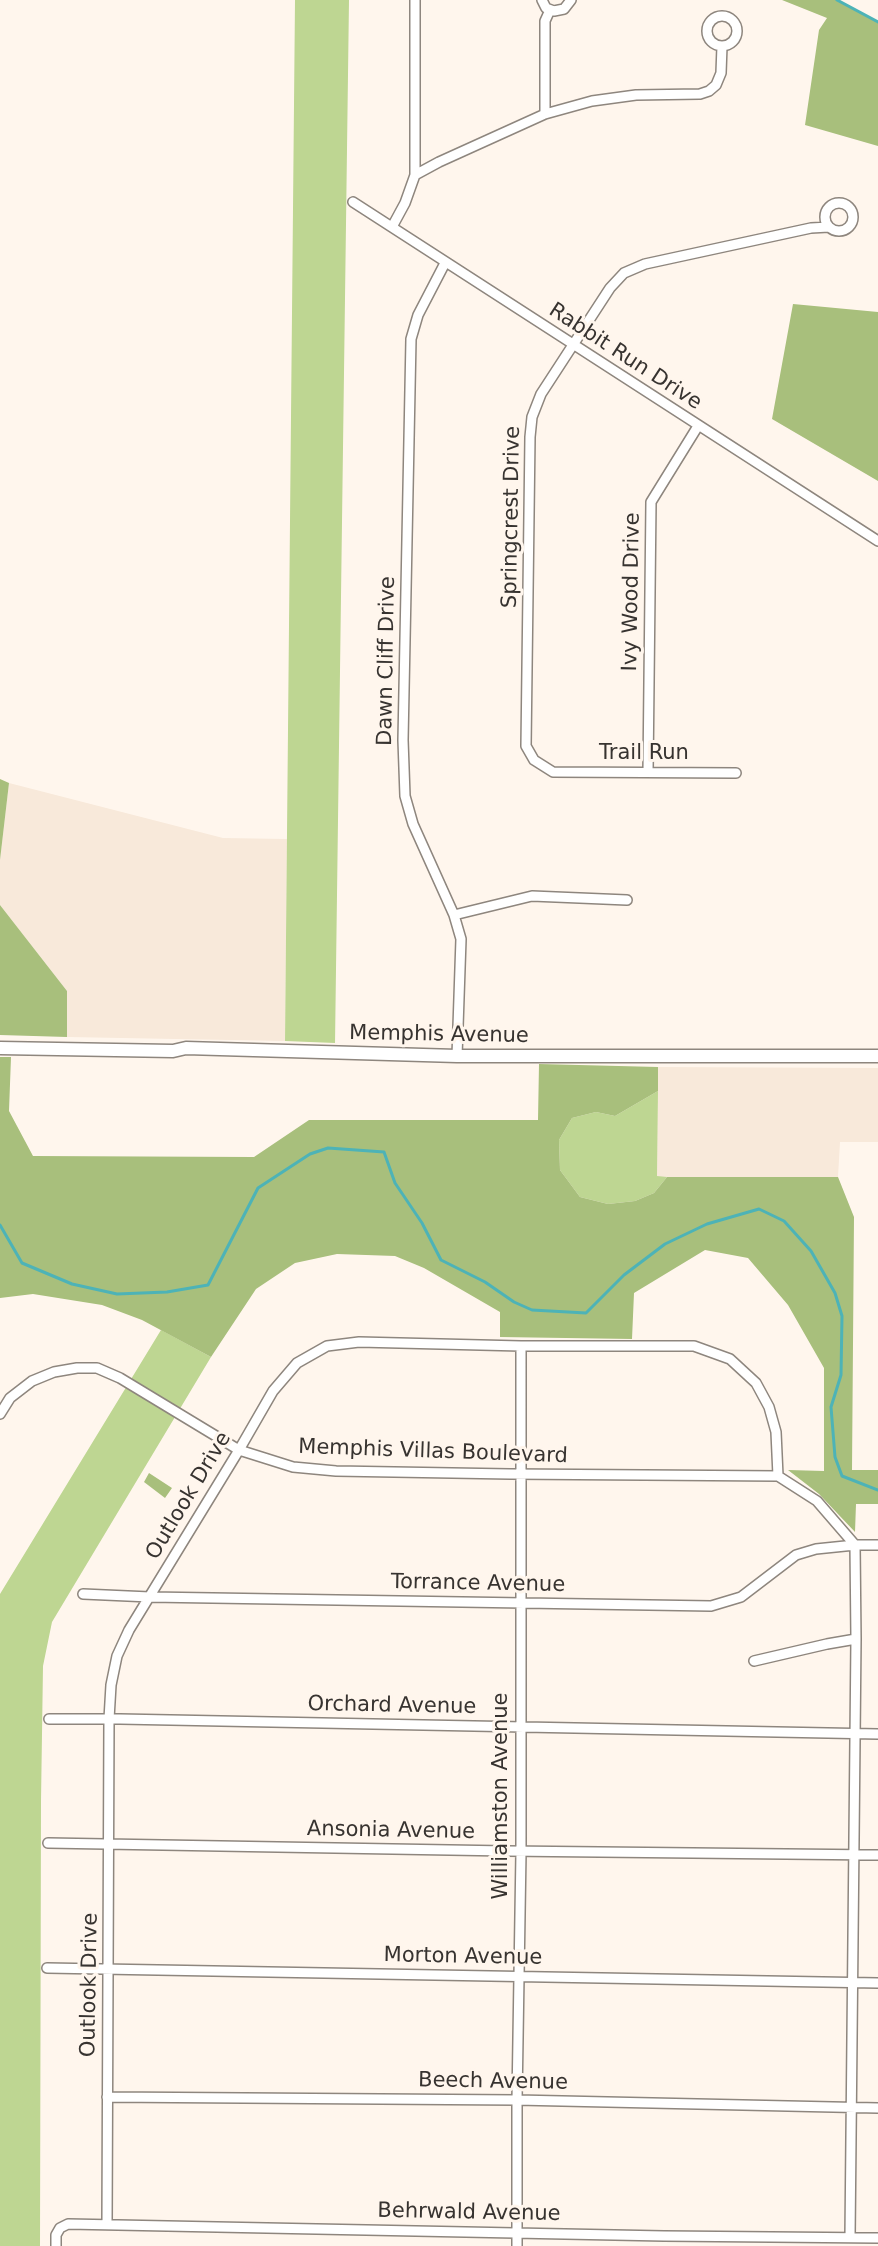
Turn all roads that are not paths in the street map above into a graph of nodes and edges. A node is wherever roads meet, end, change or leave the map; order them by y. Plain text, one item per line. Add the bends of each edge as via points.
1 (415, 0) edge
2 (542, 0) edge
3 (571, 0) edge
4 (550, 10) junction
5 (722, 46) dead end
6 (544, 114) junction
7 (415, 175) junction
8 (353, 202) dead end
9 (392, 227) junction
10 (829, 227) dead end
11 (444, 263) junction
12 (574, 345) junction
13 (698, 426) junction
14 (878, 541) edge
15 (553, 772) joint
16 (648, 772) junction
17 (736, 773) dead end
18 (627, 900) dead end
19 (454, 915) junction
20 (0, 1048) edge
21 (458, 1056) junction
22 (878, 1056) edge
23 (521, 1346) junction
24 (0, 1414) edge
25 (239, 1450) junction
26 (521, 1474) junction
27 (778, 1476) junction
28 (855, 1545) junction
29 (878, 1545) edge
30 (83, 1594) dead end
31 (150, 1597) junction
32 (521, 1603) junction
33 (856, 1639) junction
34 (754, 1661) dead end
35 (49, 1719) dead end
36 (109, 1719) junction
37 (521, 1727) junction
38 (855, 1734) junction
39 (878, 1734) edge
40 (48, 1843) dead end
41 (109, 1845) junction
42 (521, 1852) junction
43 (853, 1855) junction
44 (878, 1855) edge
45 (47, 1968) dead end
46 (107, 1970) junction
47 (519, 1976) junction
48 (853, 1982) junction
49 (878, 1983) edge
50 (107, 2097) junction
51 (517, 2100) junction
52 (851, 2108) junction
53 (878, 2108) edge
54 (107, 2224) junction
55 (517, 2232) junction
56 (850, 2237) junction
57 (878, 2238) edge
58 (664, 2241) edge
59 (784, 2242) edge
60 (56, 2246) edge
61 (517, 2246) edge

1 - 7 street
2 - 4 street
3 - 4 street via 564,9
4 - 6 street via 545,21
5 - 6 street via 721,73 716,86 709,91 614,97
6 - 7 street
7 - 9 street
8 - 9 street, Rabbit Run Drive
9 - 11 street, Rabbit Run Drive
10 - 12 street, Springcrest Drive via 633,268 610,288
11 - 12 street, Rabbit Run Drive
11 - 19 street, Dawn Cliff Drive via 418,315 411,339 403,740 405,796 413,824
12 - 13 street, Rabbit Run Drive
12 - 15 street, Springcrest Drive via 541,394 532,417 530,437 526,746 536,762
13 - 14 street, Rabbit Run Drive
13 - 16 street, Ivy Wood Drive via 651,502
15 - 16 street, Trail Run
16 - 17 street, Trail Run
18 - 19 street via 532,896
19 - 21 street, Dawn Cliff Drive via 461,939
20 - 21 main road, Memphis Avenue via 186,1048
21 - 22 main road, Memphis Avenue
23 - 25 street, Outlook Drive via 358,1342 327,1346 297,1363 273,1391
23 - 26 street, Williamston Avenue
23 - 27 street, Outlook Drive via 694,1346 730,1359 756,1383 769,1407 776,1432
24 - 25 street, Memphis Villas Boulevard via 10,1398 32,1382 54,1372 97,1368
25 - 26 street, Memphis Villas Boulevard via 293,1467 336,1471
25 - 31 street, Outlook Drive
26 - 27 street, Memphis Villas Boulevard
26 - 32 street, Williamston Avenue
27 - 28 street via 817,1501
28 - 29 street
28 - 32 street, Torrance Avenue via 796,1555 741,1597 711,1606
28 - 33 street
30 - 31 street, Torrance Avenue
31 - 32 street, Torrance Avenue
31 - 36 street, Outlook Drive via 117,1656
32 - 37 street, Williamston Avenue
33 - 34 street
33 - 38 street
35 - 36 street, Orchard Avenue
36 - 37 street, Orchard Avenue
36 - 41 street, Outlook Drive
37 - 38 street, Orchard Avenue
37 - 42 street, Williamston Avenue
38 - 39 street, Orchard Avenue
38 - 43 street
40 - 41 street, Ansonia Avenue
41 - 42 street, Ansonia Avenue
41 - 46 street, Outlook Drive
42 - 43 street, Ansonia Avenue
42 - 47 street, Williamston Avenue
43 - 44 street, Ansonia Avenue
43 - 48 street
45 - 46 street, Morton Avenue
46 - 47 street, Morton Avenue
46 - 50 street, Outlook Drive
47 - 48 street, Morton Avenue
47 - 51 street, Williamston Avenue
48 - 49 street, Morton Avenue
48 - 52 street
50 - 51 street, Beech Avenue
50 - 54 street, Outlook Drive
51 - 52 street, Beech Avenue
51 - 55 street, Williamston Avenue
52 - 53 street, Beech Avenue
52 - 56 street
54 - 55 street, Behrwald Avenue
54 - 60 street, Behrwald Avenue via 68,2224 56,2235
55 - 58 street, Behrwald Avenue
55 - 61 street, Williamston Avenue
56 - 57 street, Behrwald Avenue
56 - 59 street, Behrwald Avenue
58 - 59 street, Behrwald Avenue

